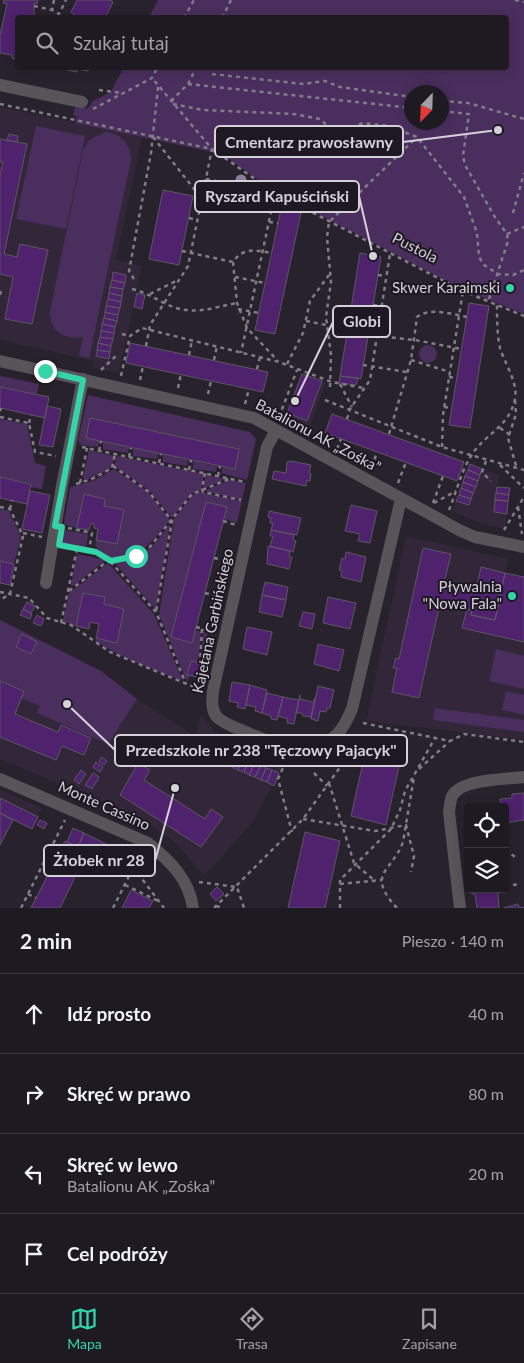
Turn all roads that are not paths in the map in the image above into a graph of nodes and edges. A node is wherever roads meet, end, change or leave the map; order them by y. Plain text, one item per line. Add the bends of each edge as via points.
1 (0, 85) edge
2 (85, 109) road end
3 (0, 361) edge
4 (83, 380) junction
5 (277, 424) junction
6 (401, 499) junction
7 (523, 541) edge
8 (46, 583) dead end
9 (524, 777) edge
10 (0, 778) edge
11 (193, 908) edge
12 (460, 908) edge

1 - 2 street
3 - 4 street, Batalionu AK „Zośka”
4 - 5 street, Batalionu AK „Zośka”
4 - 8 street
5 - 6 street, Batalionu AK „Zośka”
5 - 6 street, Kajetana Garbińskiego via 267,447 213,691 212,705 217,717 270,743 303,747 333,738 344,726 352,709
6 - 7 street, Batalionu AK „Zośka” via 475,537
9 - 12 street via 468,784 459,788 452,797 449,812
10 - 11 street, Monte Cassino via 148,843 180,873

